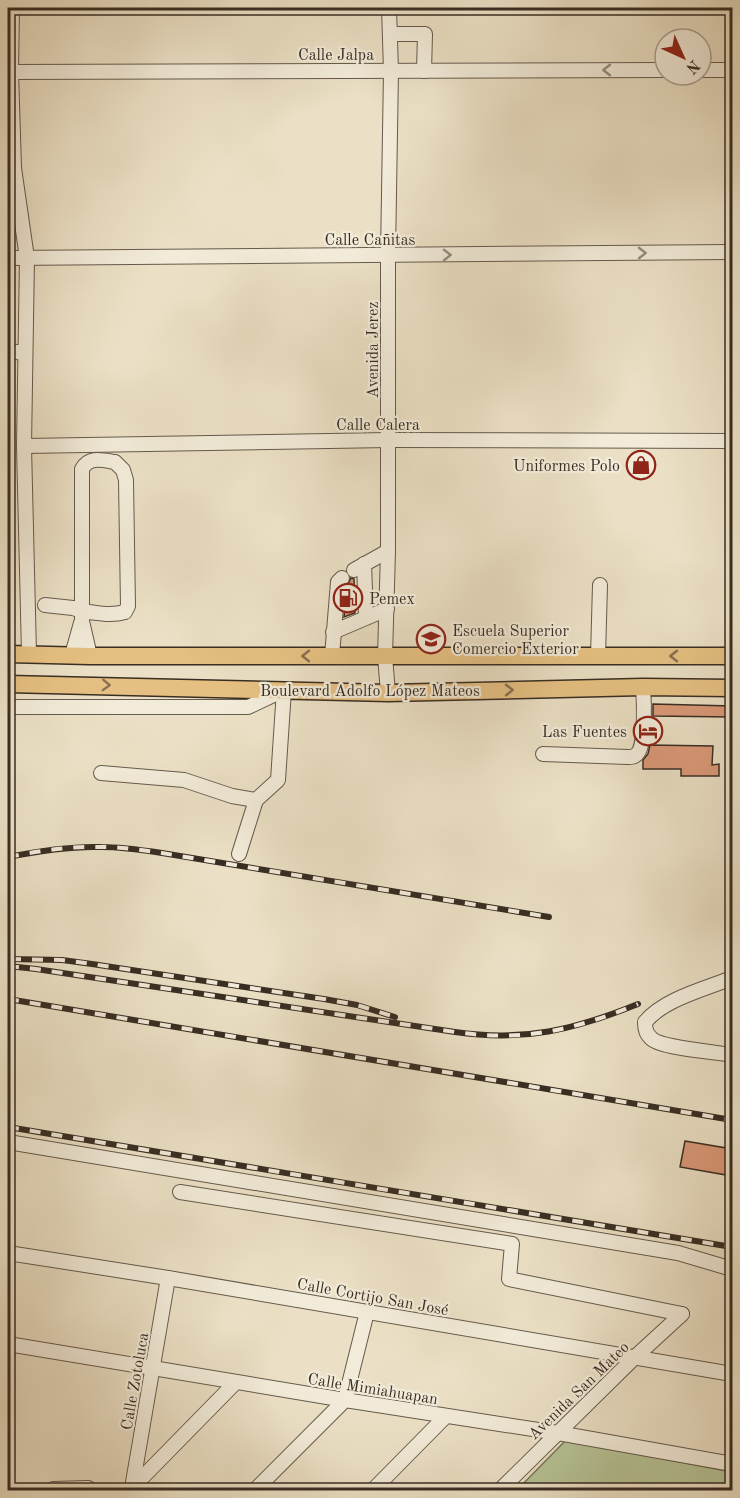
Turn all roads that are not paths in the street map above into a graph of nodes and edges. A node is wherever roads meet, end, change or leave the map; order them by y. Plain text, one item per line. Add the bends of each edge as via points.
1 (12, 8) edge
2 (389, 8) edge
3 (390, 34) junction
4 (391, 70) junction
5 (653, 70) edge
6 (713, 70) edge
7 (732, 70) edge
8 (424, 71) junction
9 (9, 72) edge
10 (11, 168) edge
11 (732, 252) edge
12 (388, 255) junction
13 (8, 258) edge
14 (27, 258) junction
15 (8, 351) edge
16 (25, 353) junction
17 (389, 440) junction
18 (732, 441) edge
19 (24, 446) junction
20 (388, 551) junction
21 (342, 578) dead end
22 (600, 585) dead end
23 (45, 605) dead end
24 (387, 609) junction
25 (82, 616) junction
26 (366, 617) junction
27 (333, 632) junction
28 (8, 654) edge
29 (29, 654) junction
30 (72, 655) junction
31 (90, 656) junction
32 (332, 656) junction
33 (598, 656) junction
34 (732, 656) edge
35 (385, 657) junction
36 (8, 684) edge
37 (643, 687) junction
38 (732, 688) edge
39 (284, 690) junction
40 (388, 693) junction
41 (8, 707) edge
42 (543, 754) dead end
43 (101, 773) dead end
44 (256, 800) junction
45 (239, 854) dead end
46 (732, 978) edge
47 (732, 1055) edge
48 (8, 1142) edge
49 (180, 1192) dead end
50 (8, 1253) edge
51 (732, 1269) edge
52 (168, 1278) junction
53 (367, 1312) junction
54 (8, 1344) edge
55 (634, 1358) junction
56 (152, 1368) junction
57 (732, 1374) edge
58 (236, 1382) junction
59 (345, 1400) junction
60 (446, 1416) junction
61 (558, 1432) junction
62 (732, 1464) edge
63 (52, 1489) dead end
64 (132, 1490) edge
65 (91, 1491) edge
66 (255, 1491) edge
67 (373, 1491) edge
68 (500, 1491) edge

1 - 9 street
2 - 3 street, Avenida Jerez
3 - 4 street, Avenida Jerez
3 - 8 street via 425,34
4 - 8 street, Calle Jalpa
4 - 9 street, Calle Jalpa
4 - 12 street, Avenida Jerez
5 -> 8 street, Calle Jalpa
6 - 7 street
9 - 10 street
10 - 14 street
12 -> 11 street, Calle Cañitas
12 - 14 street, Calle Cañitas
12 - 17 street, Avenida Jerez
13 - 14 street, Calle Cañitas
14 - 16 street
15 - 16 street
16 - 19 street
17 - 18 street, Calle Calera
17 - 19 street, Calle Calera
17 - 20 street, Avenida Jerez
19 - 29 street
20 - 24 street, Avenida Jerez
20 - 26 street via 359,567
21 - 27 street via 338,582
22 - 33 street
23 - 25 street via 66,607
24 - 26 street
24 - 35 street, Avenida Jerez
25 - 25 street via 124,612 128,606 126,480 115,462 91,460 82,469
25 - 30 street
25 - 31 street
26 - 27 street
27 - 32 street
28 - 29 main road, Boulevard Adolfo López Mateos
29 - 30 main road, Boulevard Adolfo López Mateos
30 - 31 main road, Boulevard Adolfo López Mateos
32 -> 31 main road, Boulevard Adolfo López Mateos
32 - 35 main road, Boulevard Adolfo López Mateos
34 -> 33 main road, Boulevard Adolfo López Mateos
33 - 35 main road, Boulevard Adolfo López Mateos
35 - 40 street, Avenida Jerez
36 -> 39 main road, Boulevard Adolfo López Mateos
37 - 38 main road, Boulevard Adolfo López Mateos
40 -> 37 main road, Boulevard Adolfo López Mateos
37 - 42 street via 644,721 639,753 628,757
39 - 40 main road, Boulevard Adolfo López Mateos
39 - 41 street via 248,707
39 - 44 street via 278,780
43 - 44 street via 184,780
44 - 45 street
46 - 47 street via 665,1006 645,1022 645,1031 656,1042
48 - 51 street via 666,1251
49 - 55 street, Avenida San Mateo via 512,1244 509,1279 682,1314
50 - 52 street, Calle Cortijo San José
52 - 53 street, Calle Cortijo San José
52 - 56 street, Calle Zotoluca
53 - 55 street, Calle Cortijo San José
53 - 59 street
54 - 56 street, Calle Mimiahuapan
55 - 57 street, Calle Cortijo San José
55 - 61 street, Avenida San Mateo
56 - 58 street, Calle Mimiahuapan
56 - 64 street, Calle Zotoluca
58 - 59 street, Calle Mimiahuapan
58 - 64 street
59 - 60 street, Calle Mimiahuapan
59 - 66 street
60 - 61 street, Calle Mimiahuapan
60 - 67 street
61 - 62 street, Calle Mimiahuapan
61 - 68 street, Avenida San Mateo
63 - 65 street

